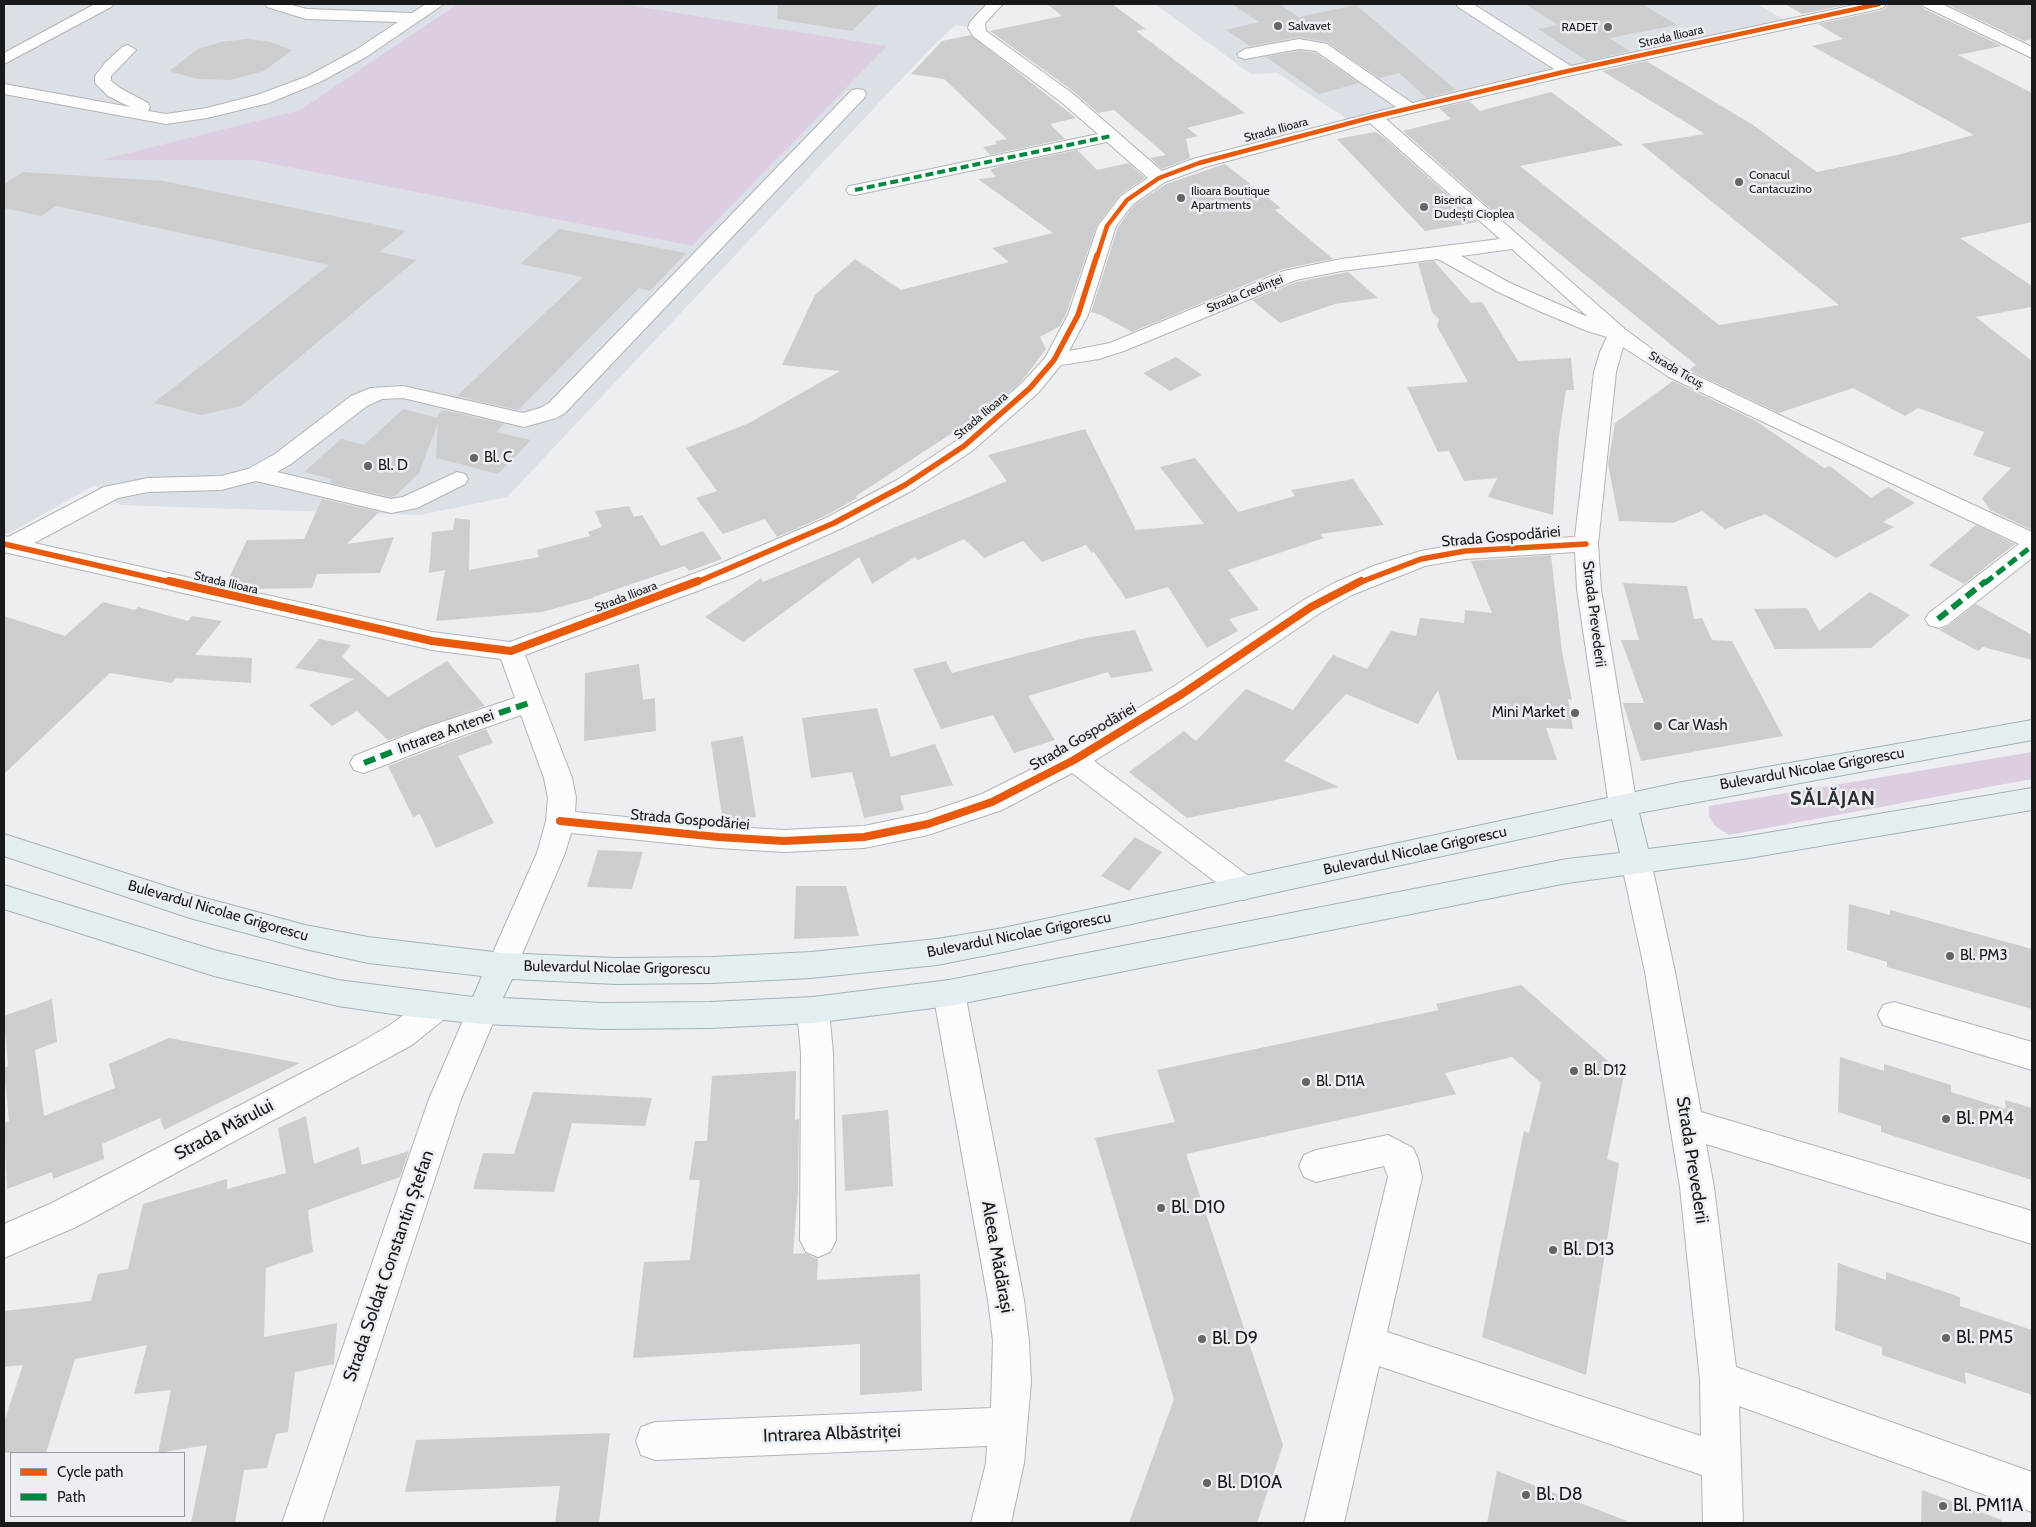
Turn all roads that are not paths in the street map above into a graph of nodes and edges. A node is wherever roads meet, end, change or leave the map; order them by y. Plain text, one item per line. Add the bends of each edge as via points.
1 (106, 4) edge
2 (272, 4) edge
3 (436, 4) edge
4 (996, 4) edge
5 (1463, 4) edge
6 (1879, 4) edge
7 (1930, 4) edge
8 (415, 18) junction
9 (128, 50) dead end
10 (2032, 53) edge
11 (1245, 54) dead end
12 (4, 59) edge
13 (1568, 71) junction
14 (4, 89) edge
15 (858, 94) dead end
16 (1409, 108) junction
17 (1373, 117) junction
18 (166, 119) junction
19 (1111, 136) junction
20 (1158, 178) junction
21 (855, 190) dead end
22 (1517, 243) junction
23 (1442, 253) junction
24 (1619, 334) junction
25 (1054, 360) junction
26 (256, 474) junction
27 (457, 479) dead end
28 (2032, 541) edge
29 (1586, 544) junction
30 (8, 545) edge
31 (2032, 546) edge
32 (1938, 619) dead end
33 (511, 651) junction
34 (529, 703) junction
35 (2032, 730) edge
36 (1074, 760) junction
37 (364, 763) dead end
38 (2032, 799) edge
39 (1623, 806) junction
40 (560, 820) junction
41 (4, 845) edge
42 (1636, 861) junction
43 (1244, 888) junction
44 (4, 897) edge
45 (502, 966) junction
46 (949, 993) junction
47 (437, 1008) junction
48 (813, 1010) junction
49 (482, 1011) junction
50 (1894, 1015) dead end
51 (2032, 1056) edge
52 (1687, 1123) junction
53 (1316, 1166) dead end
54 (2032, 1228) edge
55 (818, 1240) dead end
56 (4, 1241) edge
57 (1365, 1343) junction
58 (1719, 1380) junction
59 (1009, 1426) junction
60 (655, 1441) dead end
61 (1721, 1462) junction
62 (2032, 1492) edge
63 (302, 1523) edge
64 (991, 1523) edge
65 (1324, 1523) edge
66 (1723, 1523) edge

1 - 12 street
2 - 8 street via 306,14
3 - 8 street
4 - 19 street via 978,22 976,28 980,34 1066,97
5 - 13 street
6 - 13 street, Strada Ilioara
7 - 10 street
8 - 18 street via 339,66 291,89 234,107
9 - 18 street via 110,66 102,83
11 - 16 street via 1299,44 1320,47
13 - 16 street, Strada Ilioara
14 - 18 street
15 - 26 street via 557,408 538,418 524,420 403,392 380,393 359,401 283,459
16 - 17 street, Strada Ilioara
17 - 20 street, Strada Ilioara via 1199,163
17 - 22 street, Strada Ticuș
19 - 20 street
19 - 21 street
20 - 25 street, Strada Ilioara via 1127,200 1107,226 1078,315
22 - 23 street, Strada Credinței
22 - 24 street, Strada Ticuș
23 - 24 street via 1546,307
23 - 25 street, Strada Credinței via 1341,265 1291,275 1117,347
24 - 28 street, Strada Ticuș via 1676,373
24 - 29 street, Strada Prevederii via 1605,372
25 - 33 street, Strada Ilioara via 1030,388 964,446 905,485 834,523 726,571
26 - 27 street via 391,506 409,503
26 - 30 street via 221,483 126,488 97,498
29 - 36 street, Strada Gospodăriei via 1465,551 1385,570 1311,607 1182,694
29 - 39 street, Strada Prevederii via 1589,589
30 - 33 street, Strada Ilioara via 432,640
31 - 32 street
33 - 34 street
34 - 37 street, Intrarea Antenei
34 - 40 street via 558,778 562,798
35 - 39 main road, Bulevardul Nicolae Grigorescu
36 - 40 street, Strada Gospodăriei via 975,808 928,824 864,837 748,840
36 - 43 street, Strada Gospodăriei
38 - 42 main road via 1735,849
39 - 42 main road
39 - 43 main road, Bulevardul Nicolae Grigorescu
40 - 45 street via 551,853
41 - 45 main road, Bulevardul Nicolae Grigorescu via 190,906 305,937 368,950
42 - 46 main road via 1451,893
42 - 52 street, Strada Prevederii
43 - 45 main road, Bulevardul Nicolae Grigorescu via 1003,940 870,960 712,970 616,971
44 - 47 main road via 160,947 278,979 338,993
45 - 49 main road
46 - 48 main road
46 - 59 street, Aleea Mădărași via 1006,1300 1011,1341
47 - 49 main road
47 - 56 street, Strada Mărului via 365,1056 64,1215
48 - 49 main road via 604,1016
48 - 55 street via 817,1053
49 - 63 street, Strada Soldat Constantin Ștefan via 445,1099
50 - 51 street
52 - 54 street
52 - 58 street, Strada Prevederii
53 - 57 street via 1388,1150 1401,1159 1405,1177
57 - 61 street
57 - 65 street
58 - 61 street, Strada Prevederii
58 - 62 street
59 - 60 street, Intrarea Albăstriței
59 - 64 street, Aleea Mădărași via 1005,1463
61 - 66 street, Strada Prevederii

